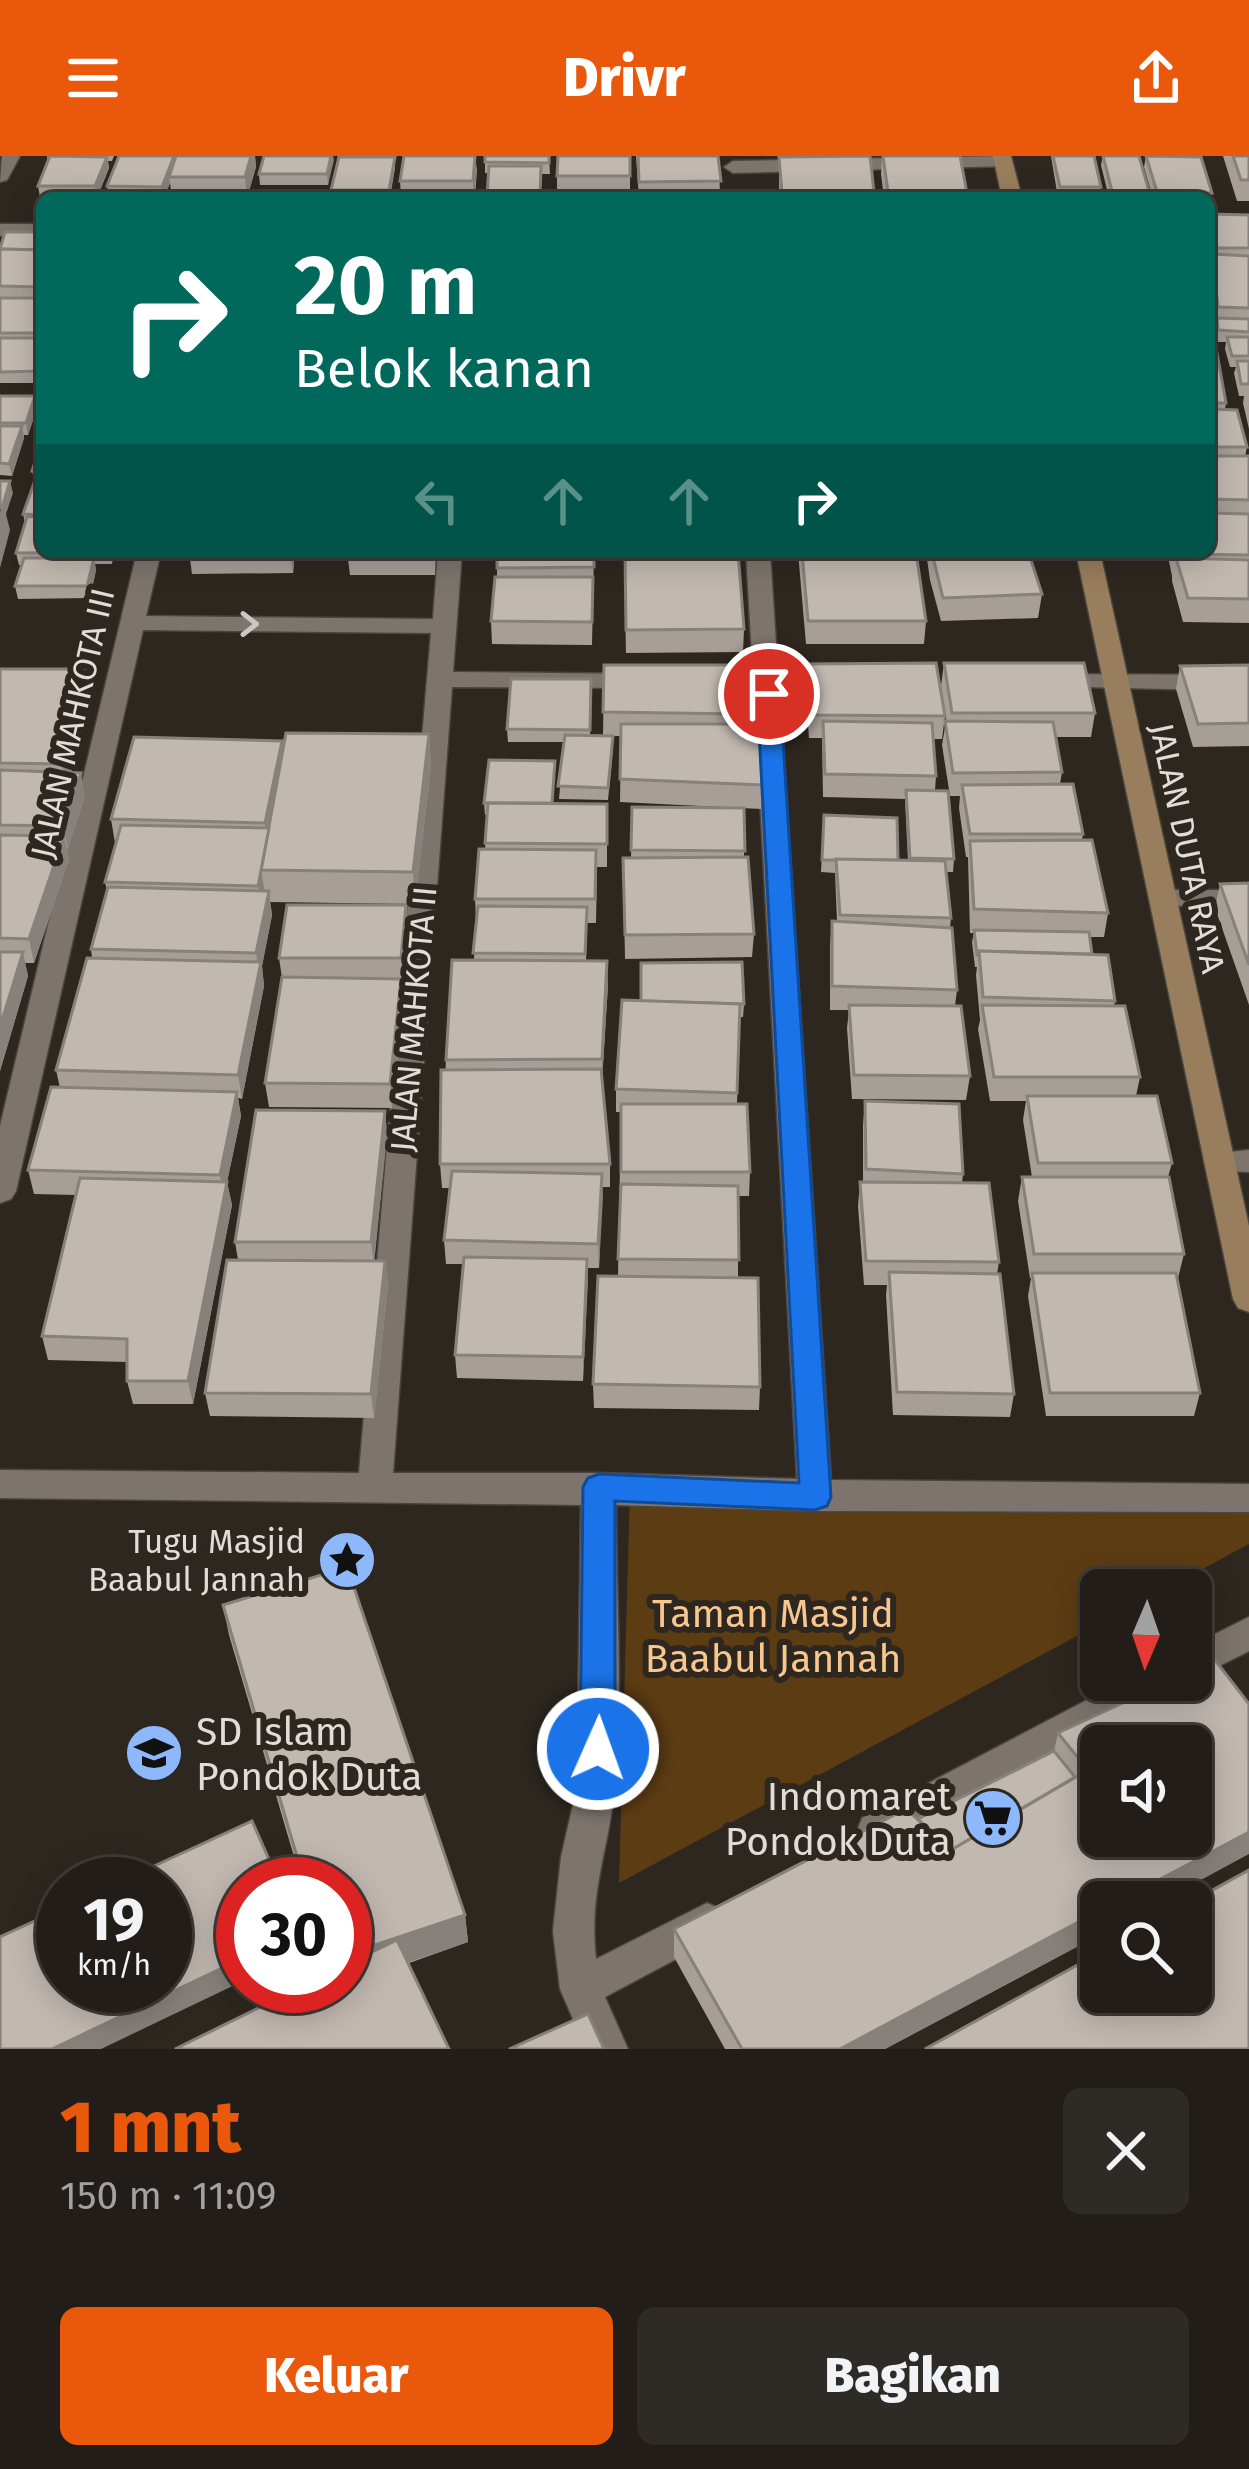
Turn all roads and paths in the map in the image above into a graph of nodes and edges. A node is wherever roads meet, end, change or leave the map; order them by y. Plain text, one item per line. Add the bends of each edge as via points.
1 (11, 156) edge
2 (1003, 159) edge
3 (733, 170) edge
4 (0, 176) edge
5 (1011, 192) edge
6 (0, 230) edge
7 (36, 230) edge
8 (148, 558) edge
9 (450, 558) edge
10 (759, 558) edge
11 (1089, 558) edge
12 (132, 623) junction
13 (444, 626) junction
14 (440, 679) junction
15 (769, 681) junction
16 (884, 681) edge
17 (1022, 681) edge
18 (1116, 682) junction
19 (1249, 683) edge
20 (1162, 899) junction
21 (1249, 899) edge
22 (1234, 1161) edge
23 (0, 1192) edge
24 (1249, 1299) edge
25 (0, 1484) edge
26 (375, 1485) junction
27 (599, 1487) junction
28 (815, 1497) junction
29 (1249, 1498) edge
30 (1249, 1633) edge
31 (1212, 1653) edge
32 (1121, 1701) edge
33 (849, 1846) edge
34 (746, 1901) edge
35 (580, 1989) junction
36 (607, 2049) edge

1 - 4 street
2 - 3 street
2 - 5 street
6 - 7 street
8 - 12 street, JALAN MAHKOTA III
9 - 13 street, JALAN MAHKOTA II
10 - 15 street
11 - 18 street, JALAN DUTA RAYA
12 -> 13 street
12 - 23 street, JALAN MAHKOTA III via 105,688 115,748
13 - 14 street, JALAN MAHKOTA II
14 - 15 street
14 - 26 street, JALAN MAHKOTA II via 423,747
15 - 16 street
15 - 28 street
17 - 18 street
18 - 19 street
18 - 20 street, JALAN DUTA RAYA
20 - 21 street
20 - 22 street, JALAN DUTA RAYA
22 - 24 street, JALAN DUTA RAYA
25 - 26 street
26 - 27 street
27 - 28 street
27 - 35 street via 596,1787 573,1931
28 - 29 street
30 - 31 street
32 - 33 street
34 - 35 street
35 - 36 street

